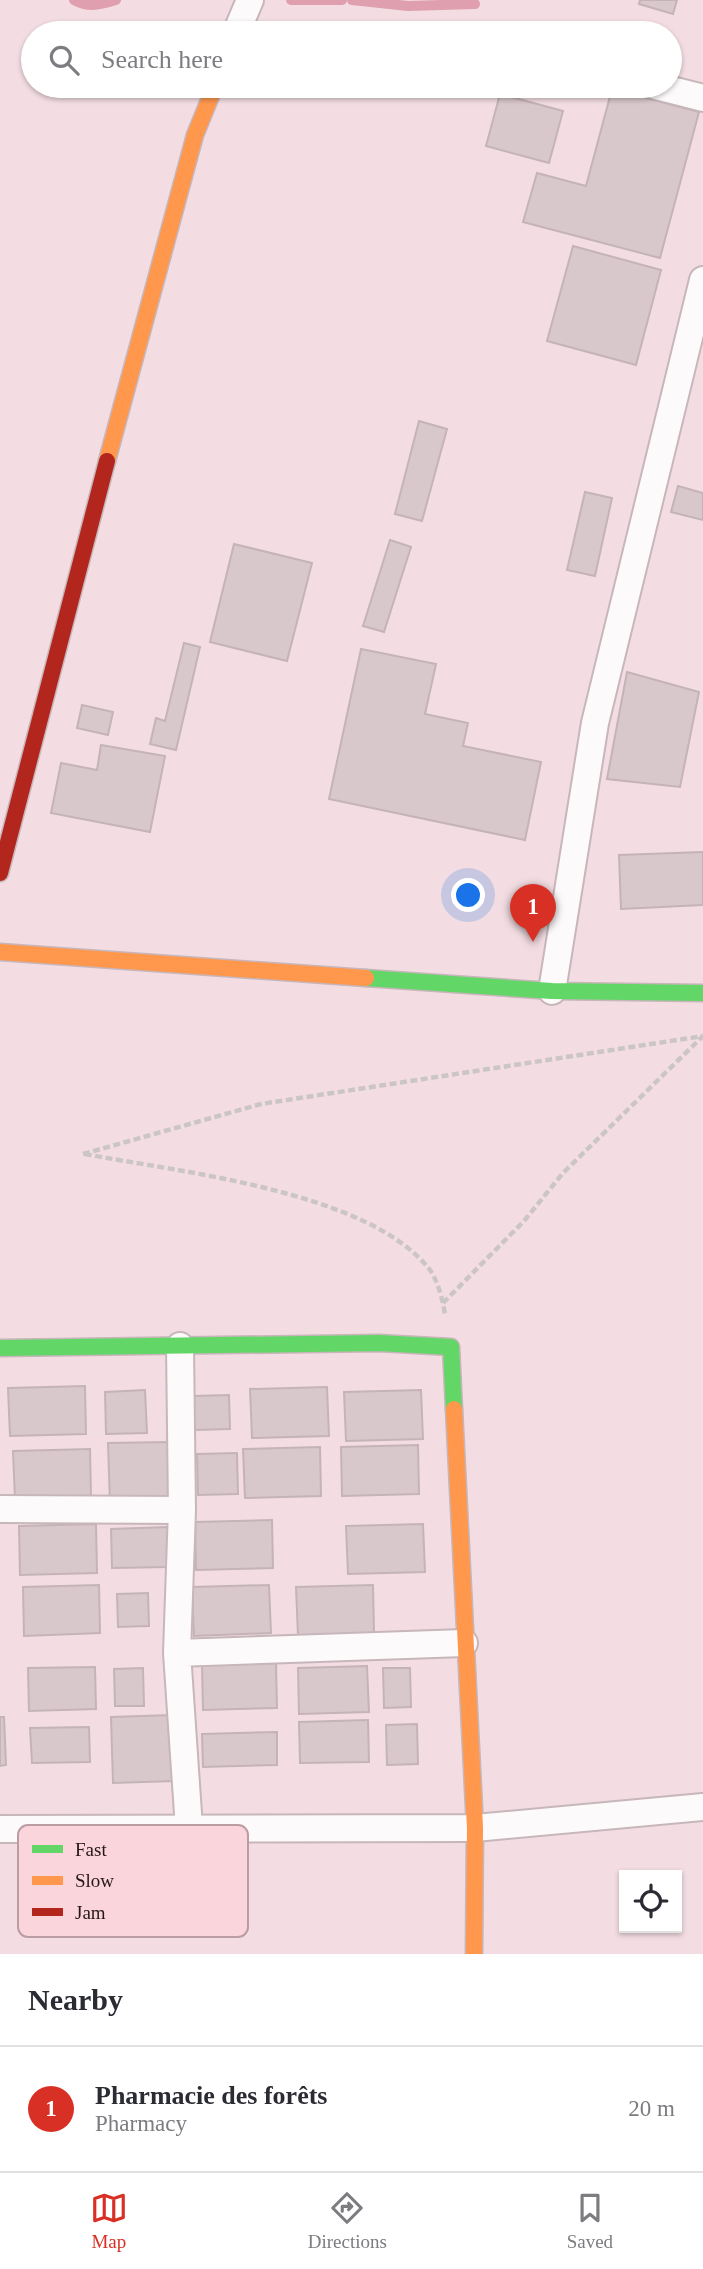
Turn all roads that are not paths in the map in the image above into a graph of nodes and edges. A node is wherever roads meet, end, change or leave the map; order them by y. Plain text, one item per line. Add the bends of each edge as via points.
1 (250, 0) edge
2 (241, 21) edge
3 (682, 93) edge
4 (210, 98) edge
5 (703, 98) edge
6 (703, 280) edge
7 (0, 873) edge
8 (0, 952) edge
9 (552, 991) junction
10 (703, 993) edge
11 (180, 1346) junction
12 (0, 1348) edge
13 (0, 1509) edge
14 (182, 1510) junction
15 (464, 1643) junction
16 (177, 1653) junction
17 (703, 1807) edge
18 (189, 1825) edge
19 (248, 1828) edge
20 (475, 1828) junction
21 (0, 1829) edge
22 (18, 1829) edge
23 (474, 1954) edge

1 - 2 street
3 - 5 street
4 - 7 street via 195,135
6 - 9 street via 595,723
8 - 9 street
9 - 10 street
11 - 12 street
11 - 14 street
11 - 15 street via 379,1343 451,1347
13 - 14 street
14 - 16 street
15 - 16 street
15 - 20 street
16 - 18 street
17 - 20 street
19 - 20 street
20 - 23 street
21 - 22 street

